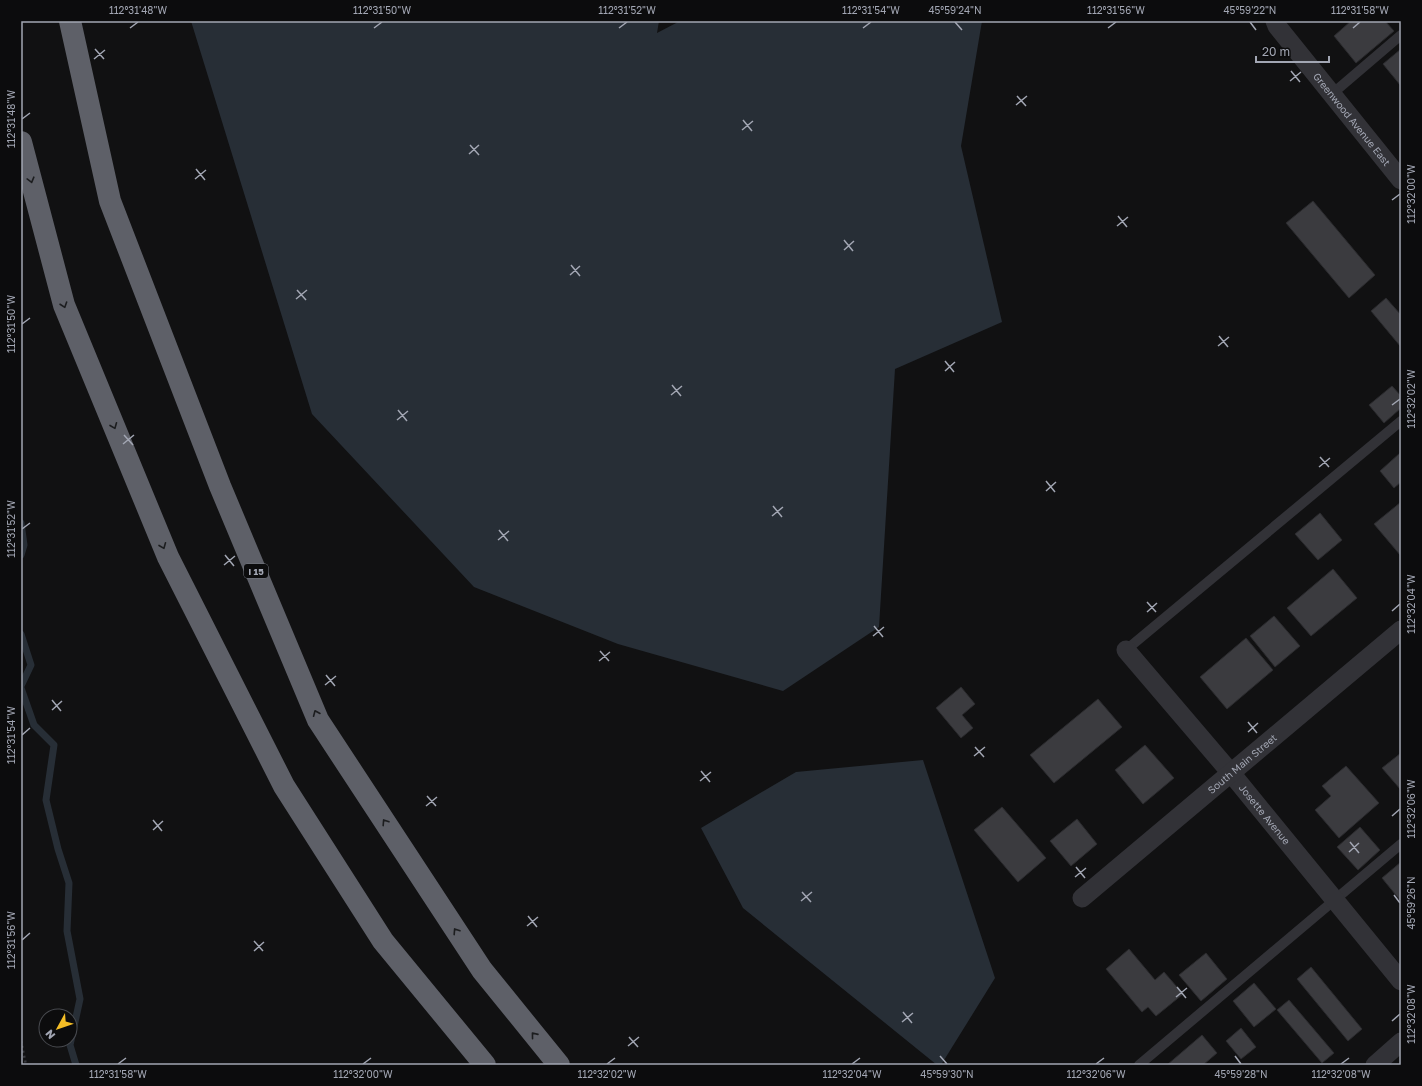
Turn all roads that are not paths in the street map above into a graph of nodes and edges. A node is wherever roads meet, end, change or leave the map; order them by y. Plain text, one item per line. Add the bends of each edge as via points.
1 (70, 21) edge
2 (1275, 21) edge
3 (1401, 35) edge
4 (1332, 94) junction
5 (21, 142) edge
6 (1401, 180) edge
7 (1401, 421) edge
8 (1401, 630) edge
9 (1126, 650) joint
10 (1231, 774) junction
11 (1401, 844) edge
12 (1082, 898) dead end
13 (1334, 900) junction
14 (1401, 981) edge
15 (1401, 1042) edge
16 (485, 1065) edge
17 (559, 1065) edge
18 (1139, 1065) edge
19 (1375, 1065) edge

17 -> 1 highway, I 15 via 482,970 318,720 220,486 110,201
2 - 4 street, Greenwood Avenue East
3 - 4 lane
4 - 6 street, Greenwood Avenue East
5 -> 16 highway via 64,305 168,557 284,786 383,941
7 - 9 lane
8 - 10 street, South Main Street
9 - 10 street, Josette Avenue
10 - 12 street, South Main Street
10 - 13 street, Josette Avenue
11 - 13 lane
13 - 14 street, Josette Avenue
13 - 18 lane
15 - 19 street

